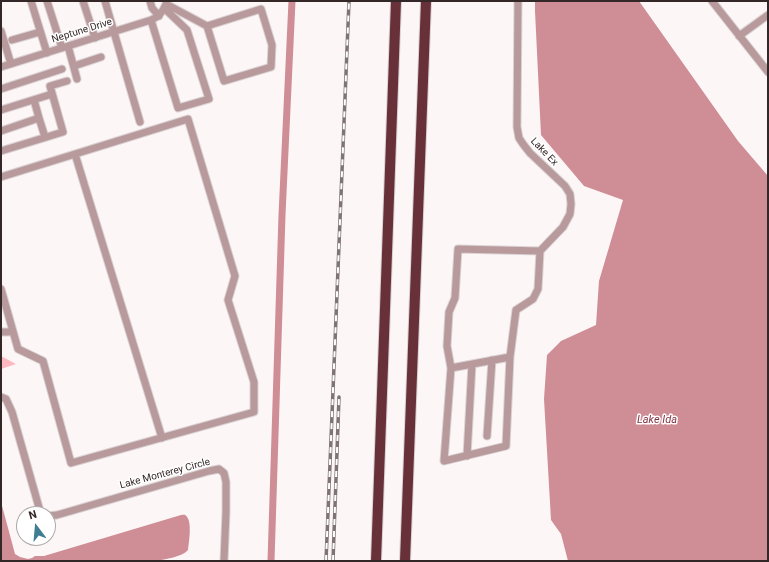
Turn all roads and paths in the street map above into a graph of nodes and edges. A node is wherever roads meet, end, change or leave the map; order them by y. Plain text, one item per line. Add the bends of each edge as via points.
1 (31, 1) edge
2 (47, 1) edge
3 (83, 1) edge
4 (104, 1) edge
5 (150, 1) edge
6 (396, 1) edge
7 (426, 1) edge
8 (518, 1) edge
9 (712, 1) edge
10 (165, 4) edge
11 (768, 15) edge
12 (159, 16) junction
13 (151, 20) junction
14 (207, 26) junction
15 (1, 31) edge
16 (40, 32) junction
17 (114, 32) junction
18 (739, 36) junction
19 (95, 38) junction
20 (6, 41) edge
21 (65, 47) junction
22 (47, 53) junction
23 (101, 57) dead end
24 (11, 64) junction
25 (74, 66) junction
26 (1, 67) edge
27 (62, 69) dead end
28 (768, 72) edge
29 (77, 79) dead end
30 (67, 81) dead end
31 (1, 90) edge
32 (52, 94) junction
33 (34, 100) junction
34 (1, 110) edge
35 (39, 118) junction
36 (140, 122) dead end
37 (1, 131) edge
38 (45, 137) junction
39 (1, 151) edge
40 (75, 154) junction
41 (1, 177) edge
42 (540, 251) junction
43 (1, 289) edge
44 (13, 331) junction
45 (1, 332) edge
46 (510, 357) junction
47 (492, 360) junction
48 (472, 364) junction
49 (451, 368) junction
50 (1, 397) edge
51 (487, 436) dead end
52 (162, 438) junction
53 (467, 456) junction
54 (39, 506) edge
55 (56, 515) edge
56 (224, 561) edge
57 (376, 561) edge
58 (405, 561) edge

1 - 16 street
2 - 21 street
3 - 19 street
4 - 17 street
5 - 12 street
6 - 57 highway
7 - 58 highway
8 - 42 street, Lake Ex via 519,138 530,153 565,186 570,194 571,204 570,214 563,227
9 - 18 street
10 - 12 street
10 - 13 street via 187,30 209,99 178,108
10 - 14 street
11 - 18 street
12 - 13 street, Neptune Drive
13 - 17 street, Neptune Drive
14 - 14 street via 260,10 272,45 271,67 224,81
15 - 20 street
16 - 20 street
16 - 22 street
17 - 19 street, Neptune Drive
17 - 36 street
18 - 28 street
19 - 21 street, Neptune Drive
20 - 24 street
21 - 22 street, Neptune Drive
21 - 25 street
22 - 24 street, Neptune Drive
23 - 25 street
24 - 26 street, Neptune Drive
25 - 29 street
27 - 31 street
30 - 32 street via 50,86
32 - 33 street
32 - 38 street via 62,132
33 - 34 street
33 - 35 street
35 - 37 street
35 - 38 street
38 - 39 street
40 - 41 street
40 - 52 street
40 - 52 street via 188,118 235,276 228,300 254,382 254,412
42 - 46 street via 538,290 533,299 516,310
42 - 49 street via 458,249 455,298 449,312 447,346
43 - 44 street
44 - 45 street
44 - 52 street via 18,349 43,361 71,463
46 - 47 street
46 - 53 street via 506,446
47 - 48 street
47 - 51 street
48 - 49 street
48 - 53 street
49 - 53 street via 444,462
50 - 54 street via 6,399 12,412
55 - 56 street, Lake Monterey Circle via 219,469 224,473 226,482

